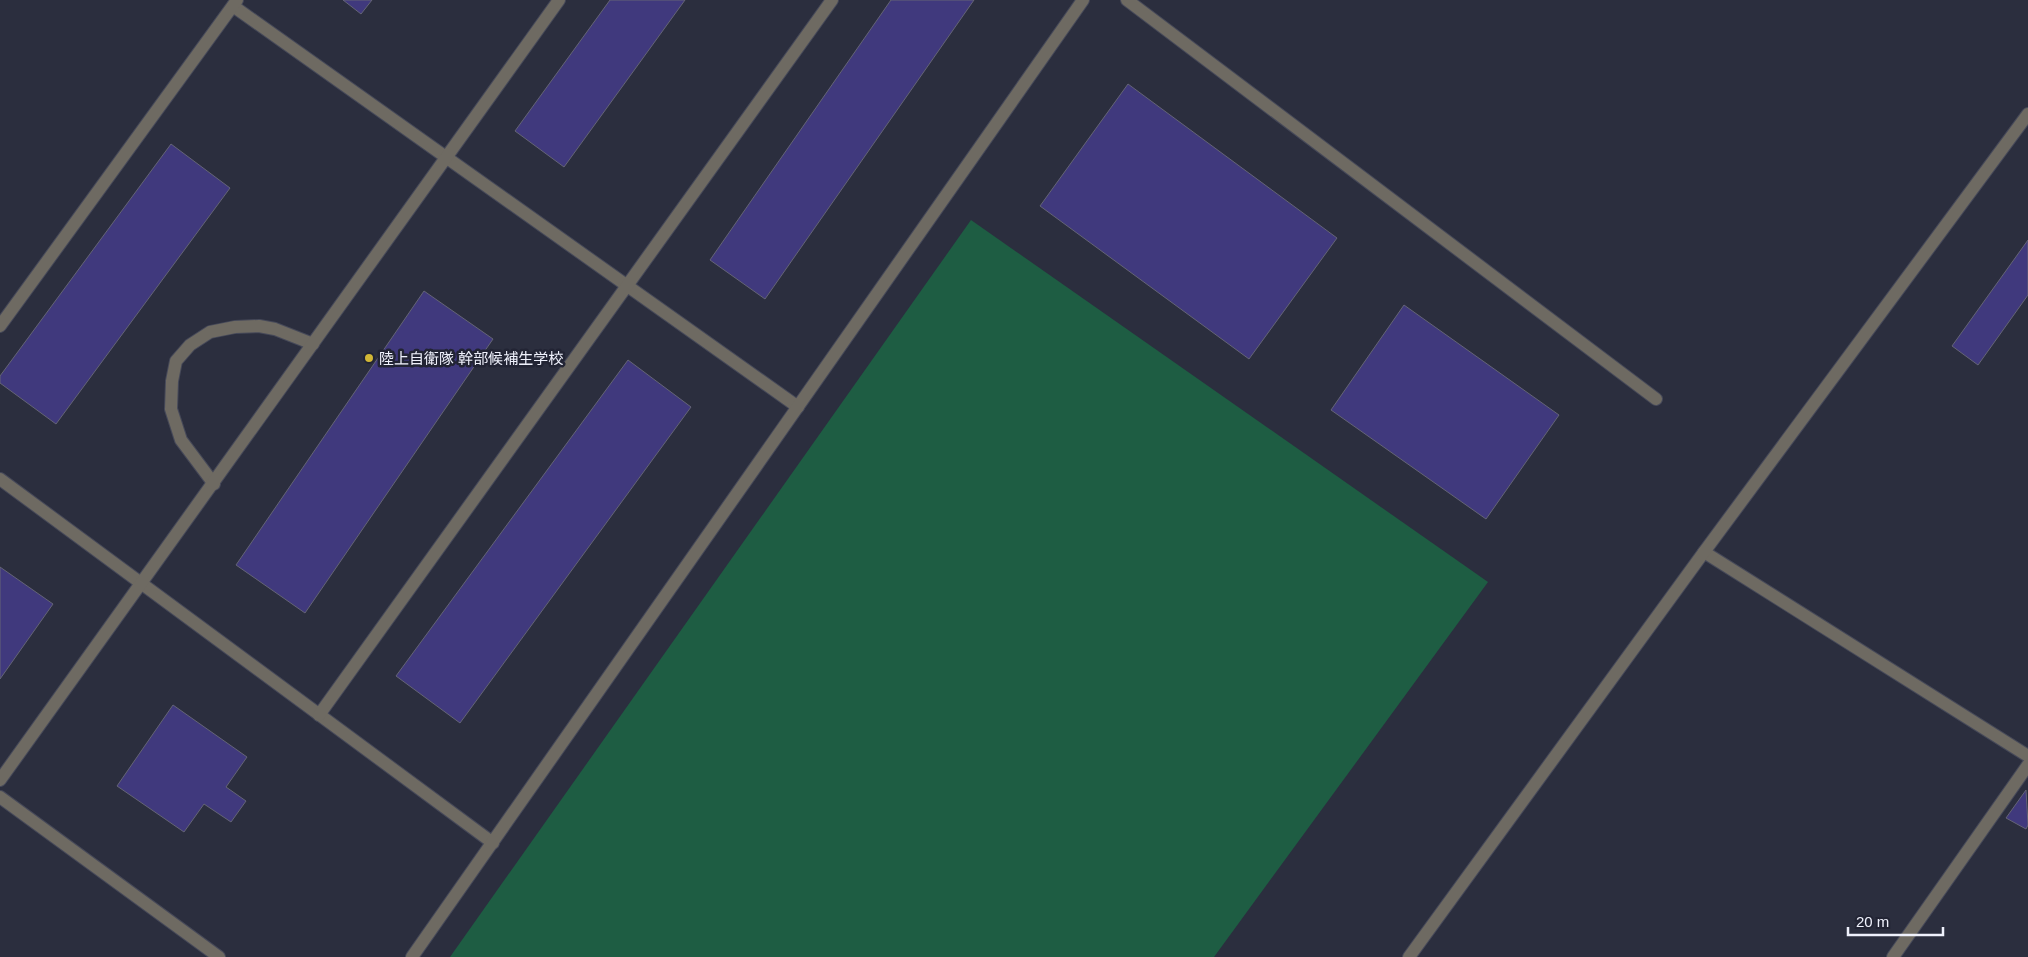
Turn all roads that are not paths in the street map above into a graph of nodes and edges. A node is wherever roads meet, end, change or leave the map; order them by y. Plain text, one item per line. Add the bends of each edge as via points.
1 (559, 0) edge
2 (832, 0) edge
3 (1082, 0) edge
4 (1127, 0) edge
5 (235, 3) edge
6 (2028, 114) edge
7 (447, 158) junction
8 (627, 286) junction
9 (0, 326) edge
10 (313, 344) junction
11 (1656, 399) dead end
12 (798, 408) junction
13 (0, 479) edge
14 (214, 484) junction
15 (1704, 552) junction
16 (142, 584) junction
17 (319, 715) junction
18 (2028, 756) edge
19 (2028, 765) edge
20 (0, 780) edge
21 (0, 797) edge
22 (493, 843) junction
23 (219, 957) edge
24 (412, 957) edge
25 (1409, 957) edge
26 (1893, 957) edge

1 - 7 street
2 - 8 street
3 - 12 street
4 - 11 street
5 - 7 street
5 - 9 street
6 - 15 street
7 - 8 street
7 - 10 street
8 - 12 street
8 - 17 street
10 - 14 street
10 - 14 street via 276,329 235,327 210,332 190,345 176,361 171,409 181,440
12 - 22 street
13 - 16 street
14 - 16 street
15 - 18 street
15 - 25 street
16 - 17 street
16 - 20 street
17 - 22 street
19 - 26 street
21 - 23 street
22 - 24 street

